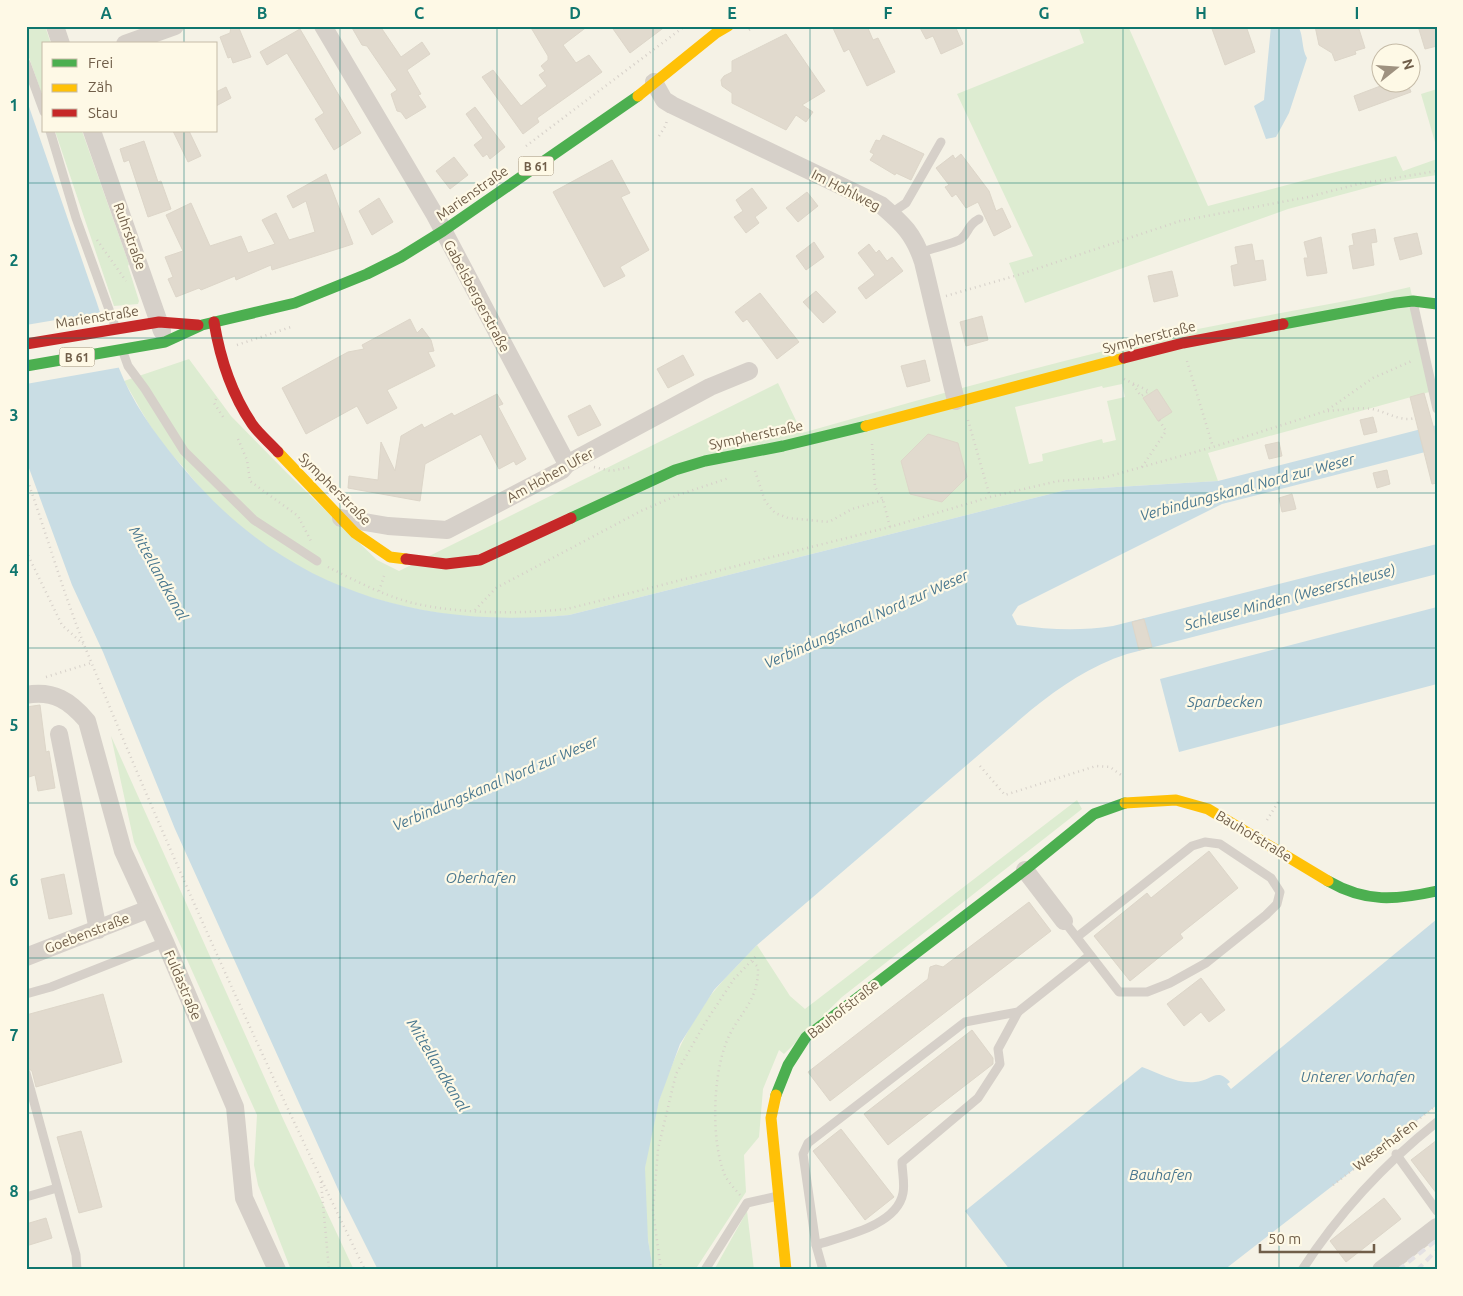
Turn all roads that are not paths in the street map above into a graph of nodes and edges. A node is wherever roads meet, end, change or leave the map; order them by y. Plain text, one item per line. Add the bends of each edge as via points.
1 (54, 26) edge
2 (175, 26) edge
3 (323, 26) edge
4 (719, 28) edge
5 (60, 42) edge
6 (131, 42) edge
7 (26, 63) edge
8 (654, 82) junction
9 (42, 107) edge
10 (50, 132) edge
11 (92, 132) edge
12 (942, 142) dead end
13 (890, 214) junction
14 (979, 218) dead end
15 (443, 231) junction
16 (920, 253) junction
17 (1413, 301) junction
18 (1437, 304) edge
19 (159, 322) junction
20 (214, 322) junction
21 (202, 325) junction
22 (165, 342) junction
23 (26, 344) edge
24 (26, 366) edge
25 (749, 371) dead end
26 (959, 400) junction
27 (1437, 409) edge
28 (568, 464) junction
29 (340, 518) junction
30 (317, 561) road end
31 (32, 694) edge
32 (59, 734) dead end
33 (1025, 870) junction
34 (1437, 891) edge
35 (148, 909) junction
36 (1064, 921) joint
37 (98, 930) junction
38 (1077, 938) junction
39 (165, 942) junction
40 (1090, 955) junction
41 (26, 957) edge
42 (26, 994) edge
43 (1018, 1012) junction
44 (26, 1073) edge
45 (1437, 1122) edge
46 (1396, 1154) junction
47 (57, 1188) junction
48 (778, 1196) junction
49 (26, 1197) edge
50 (1437, 1211) edge
51 (1437, 1226) edge
52 (816, 1245) junction
53 (77, 1270) edge
54 (277, 1270) edge
55 (705, 1270) edge
56 (786, 1270) edge
57 (823, 1270) edge
58 (1302, 1270) edge
59 (1381, 1270) edge

1 - 5 street
2 - 6 street
3 - 15 street, Gabelsbergerstraße
4 - 8 street, Marienstraße / B 61
7 - 9 lane
8 - 13 street, Im Hohlweg via 664,100 672,105 880,205
8 - 15 street, Marienstraße / B 61
10 - 30 lane via 76,218 128,366 184,451 254,520
11 - 19 street, Ruhrstraße
12 - 13 lane via 906,203
13 - 16 street, Im Hohlweg via 905,226
14 - 16 lane via 958,241
15 - 20 street, Marienstraße / B 61 via 401,257 329,291 295,303
15 - 28 street, Gabelsbergerstraße
16 - 26 street, Im Hohlweg
17 - 18 street, Sympherstraße
17 - 26 street, Sympherstraße via 1183,343
17 - 27 lane
19 - 21 street, Marienstraße / B 61
19 - 22 street, Ruhrstraße
19 - 23 street, Marienstraße / B 61
20 - 21 street, Marienstraße / B 61
20 - 29 street, Sympherstraße via 218,351 231,386 252,424
21 - 22 street, Marienstraße / B 61
22 - 24 street, Marienstraße / B 61
25 - 28 street, Am Hohen Ufer via 710,387
26 - 29 street, Sympherstraße via 869,425 675,470 480,560 446,564 390,558
28 - 29 street, Am Hohen Ufer via 447,530 388,526
31 - 35 street, Fuldastraße via 58,696 74,705 87,721 123,851
32 - 37 street
33 - 34 street, Bauhofstraße via 1094,814 1126,803 1176,800 1208,809 1347,892 1375,898 1403,898
33 - 36 street
33 - 48 street, Bauhofstraße via 806,1037 793,1054 774,1097 771,1118
35 - 37 street, Goebenstraße
35 - 39 street, Fuldastraße
36 - 38 lane
37 - 41 street, Goebenstraße
38 - 40 lane
38 - 40 lane via 1192,846 1205,842 1220,844 1264,873 1280,892 1277,904 1266,915 1206,963 1147,992 1119,992
39 - 42 lane
39 - 54 street, Fuldastraße via 234,1107 244,1198
40 - 43 lane
43 - 52 lane via 998,1049 1000,1064 978,1098 902,1162 903,1191 893,1211 862,1232
43 - 52 lane via 965,1022 808,1143 803,1154
44 - 47 lane
45 - 46 lane
46 - 50 lane
46 - 58 lane via 1361,1191
47 - 49 lane
47 - 53 lane via 76,1255
48 - 55 lane via 747,1203
48 - 56 street, Bauhofstraße
51 - 59 street
52 - 57 lane

